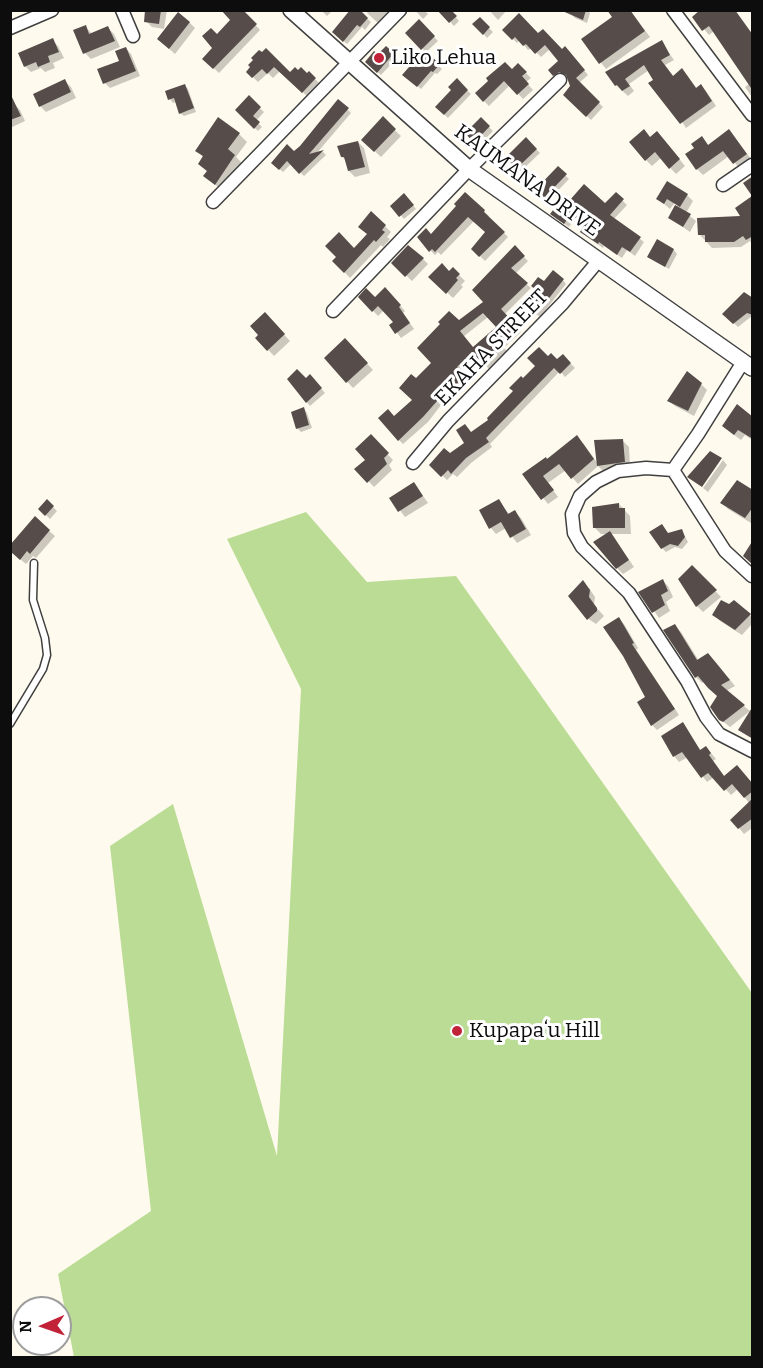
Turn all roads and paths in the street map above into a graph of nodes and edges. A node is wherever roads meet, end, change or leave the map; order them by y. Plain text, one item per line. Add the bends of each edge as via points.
1 (52, 10) edge
2 (122, 10) edge
3 (291, 10) edge
4 (400, 10) edge
5 (673, 10) edge
6 (10, 28) edge
7 (133, 36) dead end
8 (348, 64) junction
9 (560, 80) dead end
10 (753, 115) edge
11 (753, 165) edge
12 (469, 169) junction
13 (723, 185) dead end
14 (213, 202) dead end
15 (599, 260) junction
16 (333, 311) dead end
17 (748, 365) edge
18 (412, 463) dead end
19 (673, 471) junction
20 (34, 563) dead end
21 (753, 576) edge
22 (10, 724) edge
23 (753, 751) edge

1 - 6 street
2 - 7 street
3 - 8 street, KAUMANA DRIVE
4 - 8 street
5 - 10 street
8 - 12 street, KAUMANA DRIVE
8 - 14 street
9 - 12 street
11 - 13 street
12 - 15 street, KAUMANA DRIVE
12 - 16 street
15 - 17 street, KAUMANA DRIVE
15 - 18 street, EKAHA STREET
17 - 19 street
19 - 21 street via 725,551
19 - 23 street via 618,471 596,482 580,496 572,514 574,533 582,548 630,593 719,734
20 - 22 lane via 33,600 47,655 43,669

